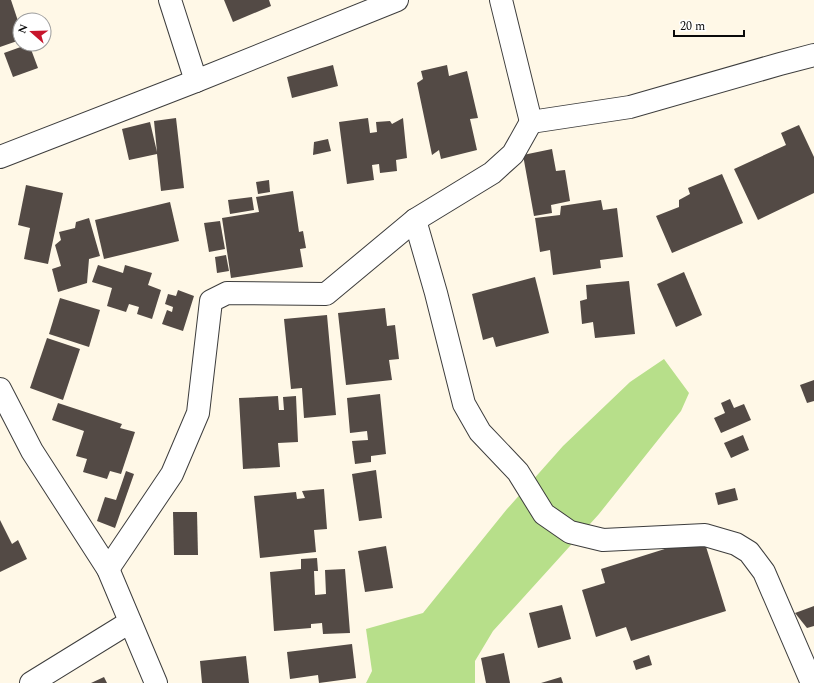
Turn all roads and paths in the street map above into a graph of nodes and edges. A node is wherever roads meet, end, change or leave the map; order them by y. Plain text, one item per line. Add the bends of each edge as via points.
1 (170, 0) edge
2 (397, 0) edge
3 (501, 0) edge
4 (814, 55) edge
5 (196, 81) junction
6 (531, 122) junction
7 (0, 157) edge
8 (415, 220) junction
9 (0, 389) edge
10 (108, 569) junction
11 (130, 622) junction
12 (31, 683) edge
13 (156, 683) edge
14 (812, 683) edge

1 - 5 street
2 - 5 street
3 - 6 street
4 - 6 street via 630,107
5 - 7 street
6 - 8 street via 513,154 492,173
8 - 10 street via 326,294 226,293 211,301 198,413 172,474
8 - 14 street via 464,404 480,432 518,472 544,514 570,532 603,540 704,535 736,544 749,552 764,572
9 - 10 street via 32,451
10 - 11 street
11 - 12 street
11 - 13 street

